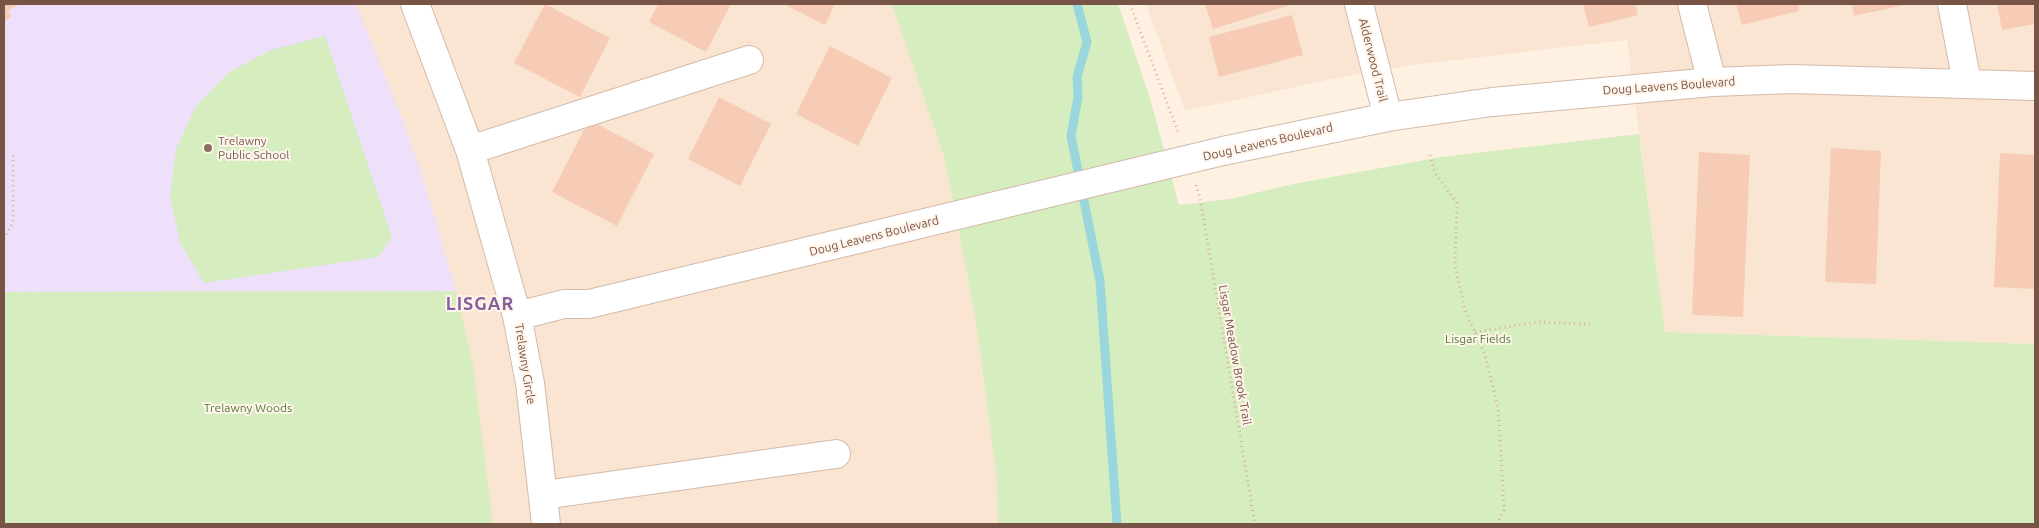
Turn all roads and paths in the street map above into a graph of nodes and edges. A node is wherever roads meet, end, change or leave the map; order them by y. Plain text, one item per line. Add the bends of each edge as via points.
1 (415, 4) edge
2 (1130, 4) edge
3 (1359, 4) edge
4 (1692, 4) edge
5 (1952, 4) edge
6 (749, 60) dead end
7 (1712, 82) junction
8 (1967, 82) junction
9 (2035, 86) edge
10 (1388, 117) junction
11 (1177, 132) dead end
12 (470, 150) junction
13 (13, 155) dead end
14 (1430, 156) dead end
15 (1197, 188) dead end
16 (4, 239) edge
17 (517, 316) junction
18 (1591, 324) dead end
19 (1475, 332) junction
20 (836, 454) dead end
21 (544, 494) junction
22 (546, 524) edge
23 (1255, 524) edge
24 (1497, 524) edge

1 - 12 street, Trelawny Circle
2 - 11 path
3 - 10 street, Alderwood Trail
4 - 7 street
5 - 8 street
6 - 12 street
7 - 8 street, Doug Leavens Boulevard via 1792,79
7 - 10 street, Doug Leavens Boulevard via 1492,102
8 - 9 street, Doug Leavens Boulevard
10 - 17 street, Doug Leavens Boulevard via 1223,152 598,302 564,304
12 - 17 street, Trelawny Circle
13 - 16 path via 13,222
14 - 19 path via 1435,172 1457,203 1455,266 1465,310
15 - 23 path, Lisgar Meadow Brook Trail
17 - 21 street, Trelawny Circle via 530,383
18 - 19 path via 1538,322
19 - 24 path via 1485,354 1498,408 1504,510
20 - 21 street
21 - 22 street, Trelawny Circle

